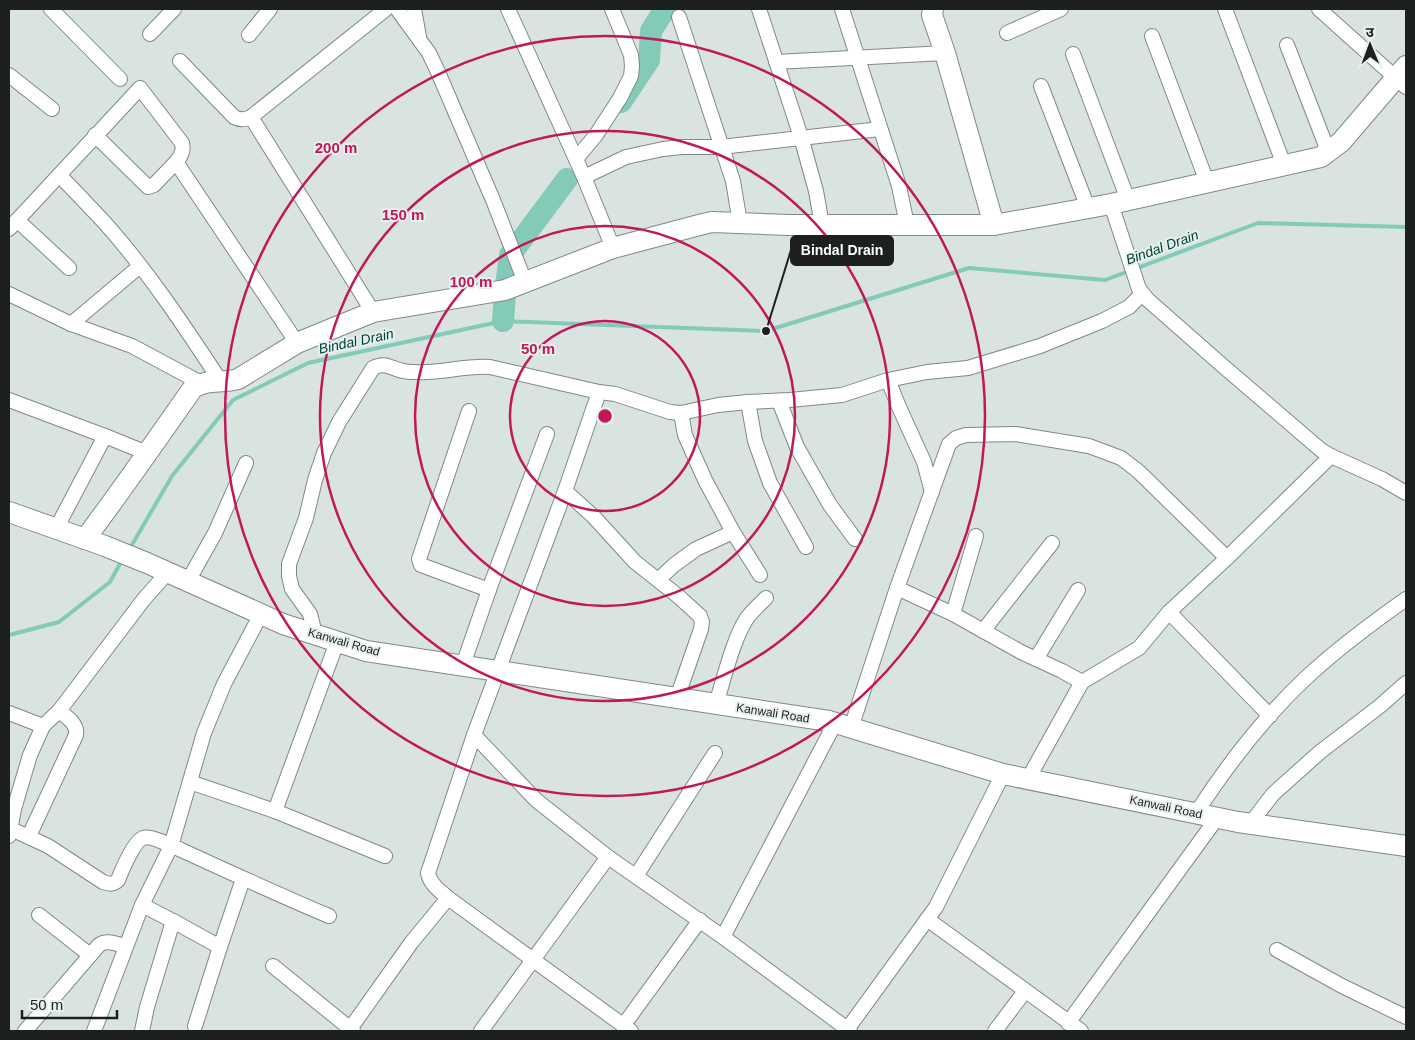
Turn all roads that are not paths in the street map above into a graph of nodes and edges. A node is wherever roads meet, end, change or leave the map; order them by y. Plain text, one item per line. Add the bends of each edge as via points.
1 (51, 9) edge
2 (174, 9) edge
3 (270, 9) edge
4 (386, 9) edge
5 (397, 9) edge
6 (414, 9) edge
7 (508, 9) edge
8 (612, 9) edge
9 (759, 9) edge
10 (842, 9) edge
11 (933, 9) edge
12 (1061, 9) edge
13 (1225, 9) edge
14 (1319, 9) edge
15 (679, 17) dead end
16 (1007, 33) dead end
17 (150, 34) dead end
18 (249, 35) dead end
19 (1152, 36) dead end
20 (420, 40) junction
21 (1287, 45) dead end
22 (945, 53) junction
23 (1073, 54) dead end
24 (859, 58) junction
25 (180, 61) dead end
26 (776, 62) junction
27 (9, 75) edge
28 (1403, 77) edge
29 (120, 79) dead end
30 (1041, 86) dead end
31 (52, 109) dead end
32 (250, 117) junction
33 (880, 129) junction
34 (95, 135) junction
35 (801, 137) junction
36 (721, 146) junction
37 (1328, 151) junction
38 (576, 159) junction
39 (176, 162) junction
40 (1284, 165) junction
41 (59, 175) junction
42 (584, 177) junction
43 (1207, 182) junction
44 (1120, 202) junction
45 (1088, 208) junction
46 (740, 223) junction
47 (13, 224) edge
48 (822, 225) junction
49 (907, 225) junction
50 (994, 225) junction
51 (613, 248) junction
52 (140, 266) junction
53 (69, 268) dead end
54 (525, 282) junction
55 (1141, 291) junction
56 (9, 294) edge
57 (373, 312) junction
58 (71, 324) junction
59 (297, 342) junction
60 (888, 380) junction
61 (211, 382) junction
62 (599, 392) junction
63 (9, 400) edge
64 (779, 400) junction
65 (748, 402) junction
66 (469, 411) dead end
67 (681, 413) junction
68 (547, 434) dead end
69 (105, 436) junction
70 (147, 453) junction
71 (1331, 456) junction
72 (246, 463) dead end
73 (565, 490) junction
74 (932, 492) junction
75 (1406, 493) edge
76 (9, 512) edge
77 (56, 529) junction
78 (733, 532) junction
79 (976, 536) dead end
80 (85, 539) junction
81 (855, 539) dead end
82 (1052, 543) dead end
83 (806, 547) dead end
84 (1227, 558) junction
85 (168, 572) junction
86 (760, 575) dead end
87 (658, 580) junction
88 (188, 581) junction
89 (897, 588) junction
90 (489, 590) junction
91 (1078, 590) dead end
92 (766, 598) dead end
93 (1406, 599) edge
94 (1169, 612) junction
95 (261, 614) junction
96 (953, 614) junction
97 (983, 631) junction
98 (315, 634) junction
99 (337, 642) junction
100 (1036, 659) junction
101 (463, 665) junction
102 (498, 670) junction
103 (1082, 682) junction
104 (1406, 683) edge
105 (677, 698) junction
106 (716, 704) junction
107 (59, 710) junction
108 (9, 713) edge
109 (1270, 716) junction
110 (42, 726) junction
111 (843, 726) junction
112 (474, 735) junction
113 (715, 753) dead end
114 (1002, 774) junction
115 (1028, 779) junction
116 (190, 782) junction
117 (275, 811) junction
118 (1196, 813) junction
119 (1217, 818) junction
120 (1250, 824) junction
121 (9, 831) edge
122 (29, 836) junction
123 (171, 846) junction
124 (1406, 846) edge
125 (385, 856) dead end
126 (608, 857) junction
127 (636, 876) junction
128 (243, 879) junction
129 (448, 898) junction
130 (142, 905) junction
131 (39, 915) dead end
132 (329, 916) dead end
133 (927, 919) junction
134 (700, 920) junction
135 (173, 921) junction
136 (723, 937) junction
137 (125, 946) junction
138 (220, 947) junction
139 (1277, 950) dead end
140 (90, 955) junction
141 (532, 960) junction
142 (273, 966) dead end
143 (1025, 991) junction
144 (1406, 1017) edge
145 (1068, 1023) junction
146 (195, 1026) dead end
147 (627, 1028) edge
148 (351, 1030) edge
149 (25, 1031) edge
150 (94, 1031) edge
151 (142, 1031) edge
152 (481, 1031) edge
153 (848, 1031) edge
154 (995, 1031) edge
155 (1081, 1031) edge

1 - 29 street
2 - 17 street
3 - 18 street
4 - 32 street
5 - 20 street
6 - 20 street
7 - 38 street
8 - 38 street via 631,55 631,76 616,106
9 - 26 street
10 - 24 street
11 - 22 street via 932,15
12 - 16 street
13 - 40 street
14 - 28 street
15 - 36 street
19 - 43 street
20 - 54 street via 438,72
21 - 37 street
22 - 24 street
22 - 50 street
23 - 44 street
24 - 26 street
24 - 33 street
25 - 32 street via 234,117 244,120
26 - 35 street
27 - 31 street
28 - 37 street via 1341,142
30 - 45 street
32 - 57 street
33 - 35 street
33 - 49 street via 899,186
34 - 39 street via 148,186 154,185
34 - 39 street via 140,88 182,143 182,153
34 - 41 street
35 - 36 street
35 - 48 street
36 - 42 street via 663,149 626,157
36 - 46 street
37 - 40 street via 1321,156
38 - 42 street
39 - 59 street
40 - 43 street
41 - 47 street
41 - 52 street
42 - 51 street
43 - 44 street
44 - 45 street
44 - 55 street via 1126,246
45 - 50 street
46 - 48 street
46 - 51 street via 712,222
47 - 53 street
48 - 49 street
49 - 50 street
51 - 54 street
52 - 58 street
52 - 61 street via 187,330
54 - 57 street via 505,290
55 - 60 street via 1129,307 1031,349 968,368
55 - 71 street via 1223,366
56 - 58 street
57 - 59 street
58 - 61 street via 132,346
59 - 61 street via 238,379
60 - 64 street via 842,395
60 - 74 street via 924,462
61 - 70 street via 193,388
62 - 67 street
62 - 73 street
62 - 98 street via 490,367 417,373 385,365 373,368 324,453 289,564 292,589 310,614
63 - 69 street
64 - 65 street
64 - 81 street via 797,448
65 - 67 street
65 - 83 street via 755,441 770,483
66 - 90 street via 419,562
67 - 78 street via 685,435
68 - 90 street
69 - 70 street
69 - 77 street
70 - 80 street
71 - 75 street
71 - 84 street
72 - 88 street via 215,532
73 - 87 street
73 - 102 street
74 - 84 street via 949,444 966,435 1014,434 1089,446 1122,458
74 - 89 street
76 - 77 street
77 - 80 street
78 - 86 street
78 - 87 street via 696,549
79 - 96 street
80 - 85 street, Kanwali Road
82 - 97 street
84 - 94 street
85 - 88 street, Kanwali Road
85 - 107 street
87 - 105 street via 700,616 702,622
88 - 95 street, Kanwali Road
89 - 96 street
89 - 111 street
90 - 101 street
91 - 100 street
92 - 106 street via 742,627
93 - 109 street via 1307,677
94 - 103 street via 1139,648
94 - 109 street
95 - 98 street, Kanwali Road
95 - 116 street via 224,684 204,733
96 - 97 street
97 - 100 street
98 - 99 street, Kanwali Road
99 - 101 street, Kanwali Road via 366,650
99 - 117 street
100 - 103 street
101 - 102 street, Kanwali Road
102 - 105 street, Kanwali Road
102 - 112 street
103 - 115 street
104 - 120 street via 1273,794
105 - 106 street, Kanwali Road
106 - 111 street, Kanwali Road
107 - 110 street
107 - 122 street via 76,726 76,735
108 - 110 street
109 - 118 street via 1220,777
110 - 121 street via 24,773
111 - 114 street, Kanwali Road
111 - 136 street
112 - 126 street via 536,800
112 - 129 street via 428,873 434,886
113 - 127 street
114 - 115 street, Kanwali Road
114 - 133 street
115 - 118 street, Kanwali Road
116 - 117 street
116 - 123 street
117 - 125 street
118 - 119 street, Kanwali Road
119 - 120 street, Kanwali Road
119 - 145 street
120 - 124 street, Kanwali Road
121 - 122 street
122 - 123 street via 109,884 118,880 137,843 144,837
123 - 128 street
123 - 130 street
126 - 127 street
126 - 141 street
127 - 134 street
128 - 132 street
128 - 138 street
129 - 141 street
129 - 148 street via 411,943
130 - 135 street
130 - 137 street
131 - 140 street
133 - 143 street
133 - 153 street
134 - 136 street
134 - 147 street
135 - 138 street
135 - 151 street
136 - 153 street
137 - 140 street via 103,942
137 - 150 street
138 - 146 street
139 - 144 street
140 - 149 street
141 - 147 street
141 - 152 street
142 - 148 street
143 - 145 street
143 - 154 street
145 - 155 street

